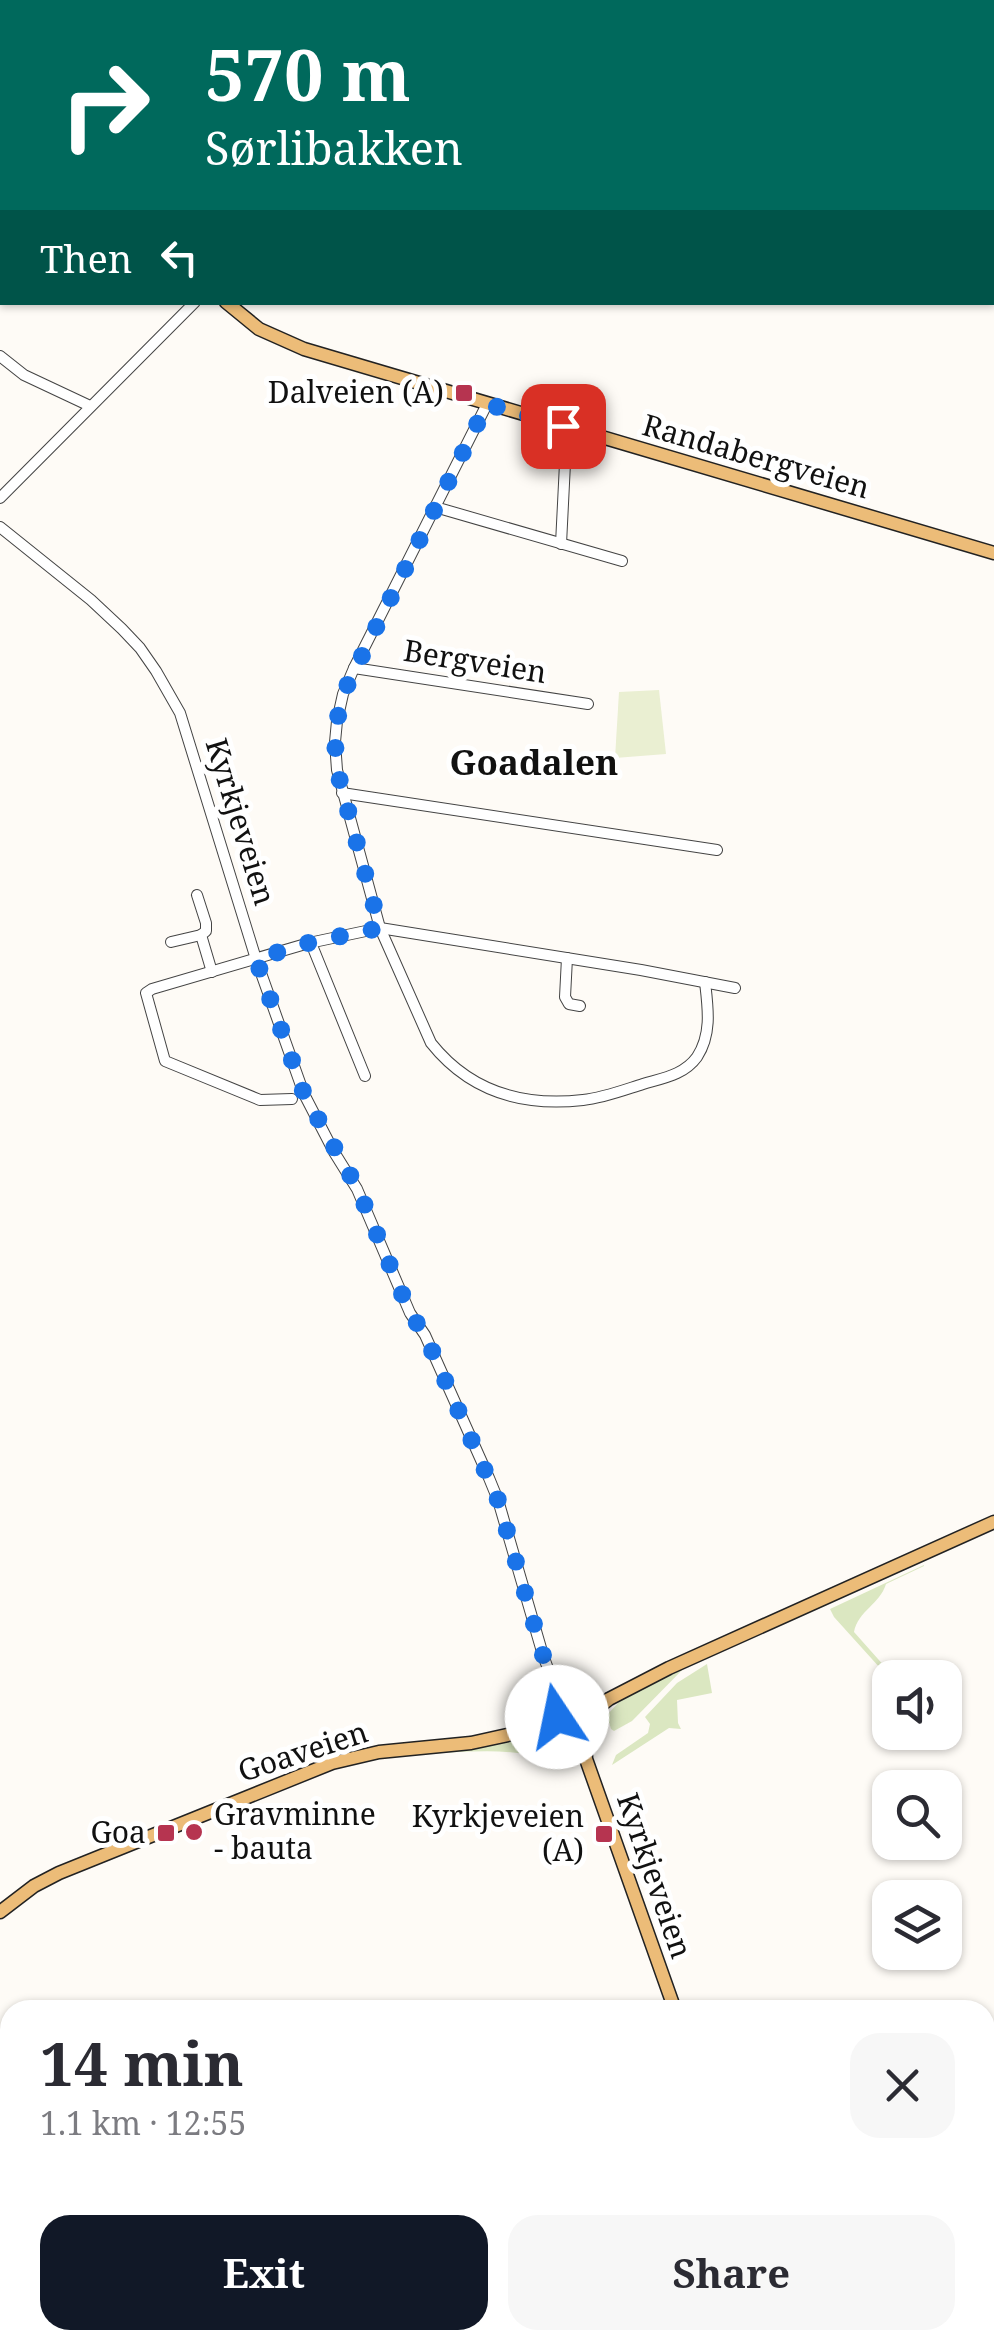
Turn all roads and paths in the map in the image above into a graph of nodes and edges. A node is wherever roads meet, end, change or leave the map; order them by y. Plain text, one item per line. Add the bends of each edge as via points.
1 (192, 305) edge
2 (230, 305) edge
3 (0, 356) edge
4 (487, 404) junction
5 (90, 406) junction
6 (566, 443) dead end
7 (0, 498) edge
8 (435, 507) junction
9 (0, 527) edge
10 (561, 544) junction
11 (994, 553) edge
12 (622, 562) dead end
13 (354, 668) junction
14 (588, 704) dead end
15 (342, 793) junction
16 (717, 850) dead end
17 (197, 896) dead end
18 (380, 928) junction
19 (201, 935) junction
20 (171, 942) dead end
21 (311, 943) junction
22 (567, 958) junction
23 (256, 959) junction
24 (212, 972) junction
25 (705, 982) junction
26 (735, 988) dead end
27 (580, 1006) dead end
28 (365, 1076) dead end
29 (292, 1099) dead end
30 (994, 1522) edge
31 (554, 1685) junction
32 (609, 1699) junction
33 (575, 1703) junction
34 (558, 1711) junction
35 (584, 1720) junction
36 (565, 1729) junction
37 (526, 1730) junction
38 (586, 1759) junction
39 (0, 1912) edge
40 (670, 2000) edge

1 - 5 street
2 - 4 main road, Randabergveien via 290,344
3 - 5 street
4 - 8 street
4 - 11 main road, Randabergveien
5 - 7 street
6 - 10 street
8 - 10 street
8 - 13 street
9 - 23 street, Kyrkjeveien via 122,629 168,691
10 - 12 street
13 - 14 street, Bergveien
13 - 15 street via 337,721
15 - 16 street
15 - 18 street
17 - 19 street via 206,923
18 - 21 street
18 - 22 street
18 - 25 street via 444,1060 480,1086 529,1100 586,1100 679,1073 704,1044
19 - 20 street
19 - 24 street
21 - 23 street
21 - 28 street
22 - 25 street
22 - 27 street via 565,997
23 - 24 street
23 - 31 street, Kyrkjeveien via 304,1094 358,1189 498,1500
24 - 29 street via 146,992 165,1061 260,1100
25 - 26 street
30 - 32 main road, Goaveien
31 - 33 street, Kyrkjeveien
31 - 34 street, Kyrkjeveien
32 - 33 main road, Goaveien
32 - 35 main road, Goaveien
33 - 34 main road, Goaveien
33 - 35 main road
34 - 36 main road
34 - 37 main road, Goaveien
35 - 36 main road, Goaveien
35 - 38 main road, Kyrkjeveien
36 - 37 main road, Goaveien
36 - 38 main road, Kyrkjeveien
37 - 39 main road, Goaveien via 332,1763 59,1873
38 - 40 main road, Kyrkjeveien

